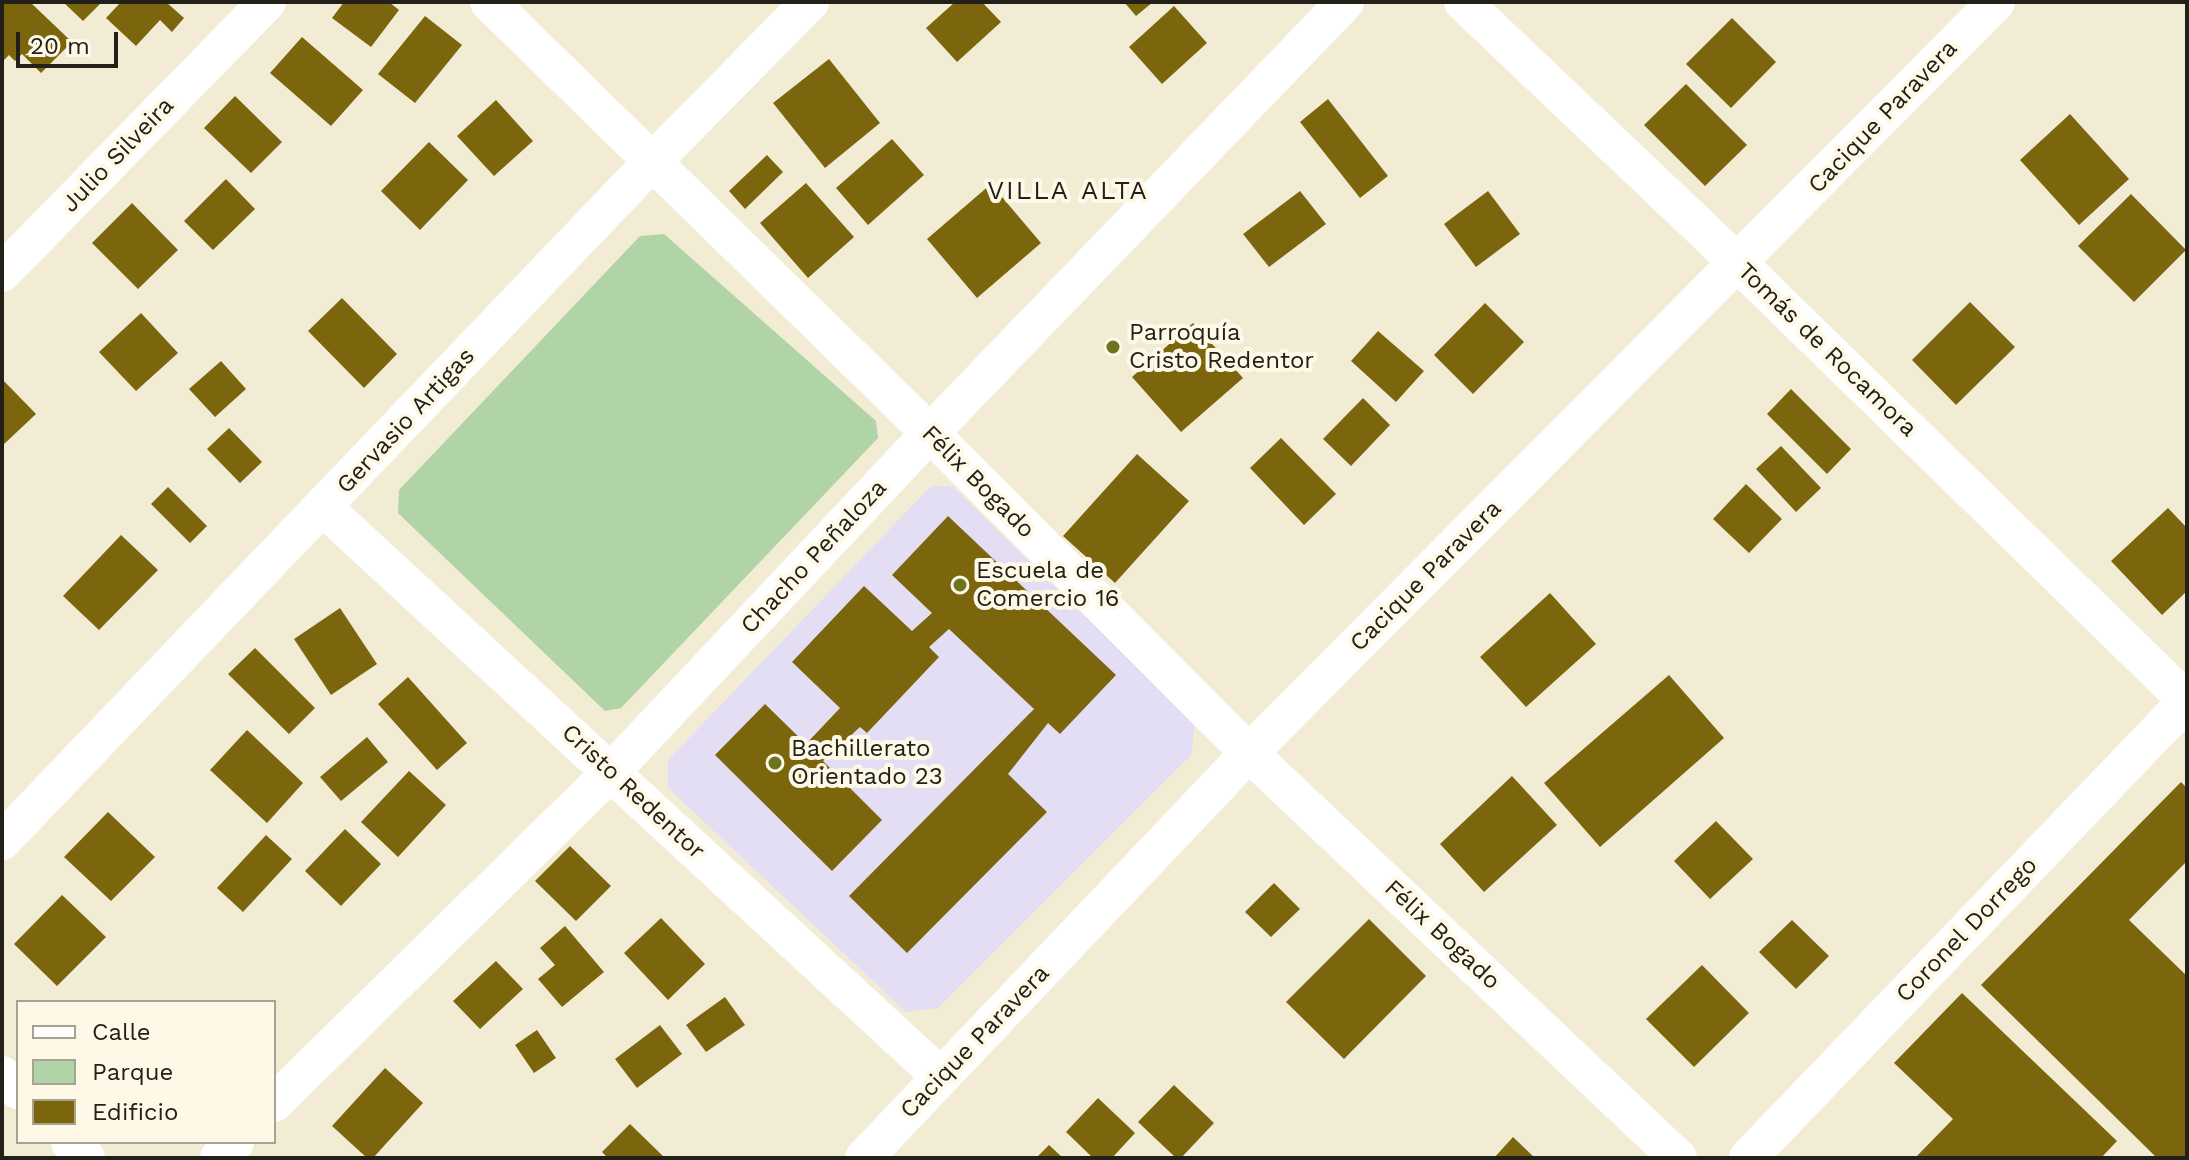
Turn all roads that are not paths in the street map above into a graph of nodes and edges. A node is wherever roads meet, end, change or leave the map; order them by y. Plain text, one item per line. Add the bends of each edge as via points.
1 (267, 2) edge
2 (489, 2) edge
3 (810, 2) edge
4 (1345, 2) edge
5 (1463, 2) edge
6 (1996, 2) edge
7 (652, 162) junction
8 (1739, 264) junction
9 (2, 273) edge
10 (930, 433) junction
11 (324, 508) junction
12 (2187, 701) edge
13 (1249, 753) junction
14 (611, 772) junction
15 (2, 841) edge
16 (941, 1077) junction
17 (276, 1101) edge
18 (864, 1158) edge
19 (1678, 1158) edge
20 (1748, 1158) edge

1 - 9 street, Julio Silveira
2 - 7 street, Félix Bogado
3 - 7 street, Gervasio Artigas
4 - 10 street, Chacho Peñaloza
5 - 8 street, Tomás de Rocamora
6 - 8 street, Cacique Paravera
7 - 10 street, Félix Bogado
7 - 11 street, Gervasio Artigas
8 - 12 street, Tomás de Rocamora
8 - 13 street, Cacique Paravera
10 - 13 street, Félix Bogado
10 - 14 street, Chacho Peñaloza
11 - 14 street, Cristo Redentor
11 - 15 street, Gervasio Artigas
12 - 20 street, Coronel Dorrego
13 - 16 street, Cacique Paravera
13 - 19 street, Félix Bogado
14 - 16 street, Cristo Redentor
14 - 17 street, Chacho Peñaloza
16 - 18 street, Cacique Paravera

